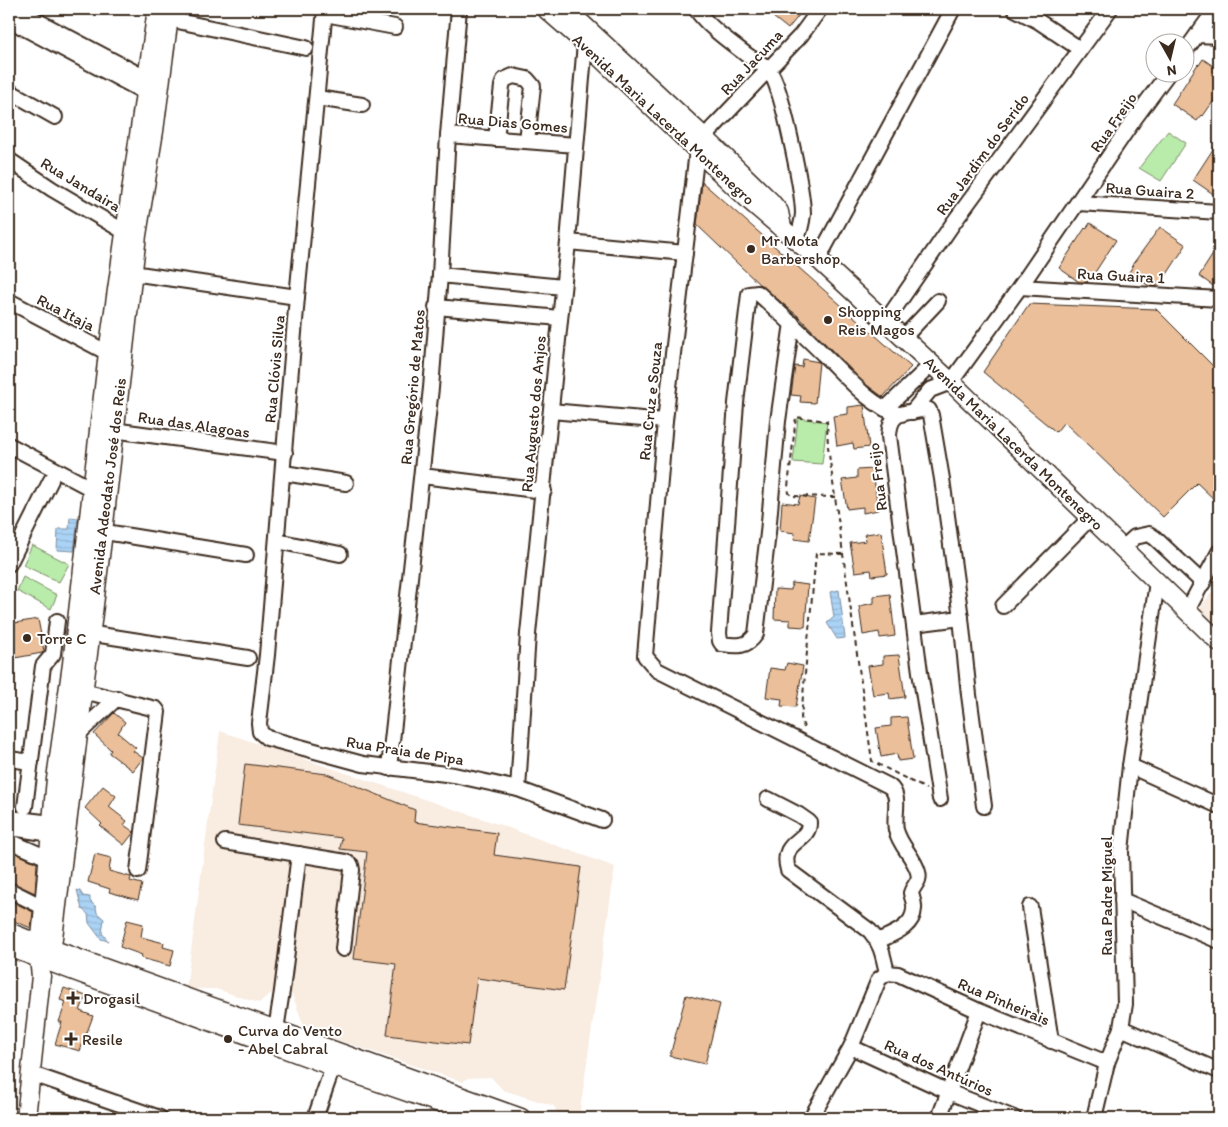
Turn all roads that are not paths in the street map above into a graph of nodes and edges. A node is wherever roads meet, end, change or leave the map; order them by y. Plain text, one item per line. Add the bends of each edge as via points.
1 (459, 9) edge
2 (546, 9) edge
3 (566, 9) edge
4 (820, 9) edge
5 (953, 9) edge
6 (1015, 9) edge
7 (1110, 9) edge
8 (1216, 9) edge
9 (325, 12) edge
10 (703, 12) edge
11 (163, 13) edge
12 (1041, 15) edge
13 (13, 19) edge
14 (395, 27) dead end
15 (1197, 35) joint
16 (1219, 36) edge
17 (585, 43) junction
18 (306, 48) dead end
19 (1080, 50) junction
20 (769, 70) junction
21 (1162, 82) edge
22 (152, 89) junction
23 (9, 91) edge
24 (317, 98) junction
25 (362, 105) dead end
26 (55, 118) dead end
27 (448, 135) junction
28 (496, 139) junction
29 (527, 141) junction
30 (701, 144) junction
31 (576, 145) junction
32 (9, 160) edge
33 (1078, 203) junction
34 (1219, 212) edge
35 (131, 233) junction
36 (796, 240) junction
37 (568, 242) junction
38 (685, 253) junction
39 (818, 259) junction
40 (132, 273) junction
41 (440, 275) junction
42 (563, 287) junction
43 (1020, 287) junction
44 (297, 297) junction
45 (1219, 299) edge
46 (9, 301) edge
47 (938, 302) dead end
48 (436, 307) junction
49 (560, 318) junction
50 (886, 321) junction
51 (792, 323) junction
52 (903, 338) junction
53 (108, 353) junction
54 (932, 364) junction
55 (951, 382) junction
56 (884, 409) junction
57 (551, 410) junction
58 (905, 413) junction
59 (665, 421) junction
60 (107, 430) junction
61 (9, 445) edge
62 (285, 453) junction
63 (284, 473) junction
64 (422, 476) junction
65 (51, 480) dead end
66 (346, 483) dead end
67 (100, 491) junction
68 (544, 491) junction
69 (1090, 517) junction
70 (95, 530) junction
71 (277, 542) junction
72 (1123, 548) junction
73 (1219, 552) edge
74 (340, 554) dead end
75 (246, 555) dead end
76 (9, 564) edge
77 (1157, 582) junction
78 (1203, 583) junction
79 (1003, 606) dead end
80 (1188, 611) junction
81 (961, 618) junction
82 (57, 621) dead end
83 (914, 624) junction
84 (83, 633) junction
85 (1219, 642) edge
86 (248, 658) dead end
87 (82, 690) junction
88 (117, 698) junction
89 (260, 732) joint
90 (77, 735) junction
91 (9, 759) edge
92 (66, 759) junction
93 (31, 762) junction
94 (1130, 766) junction
95 (389, 768) junction
96 (518, 789) junction
97 (940, 797) road end
98 (768, 799) dead end
99 (984, 806) dead end
100 (1219, 806) edge
101 (25, 807) dead end
102 (9, 818) edge
103 (602, 820) dead end
104 (9, 824) edge
105 (51, 828) junction
106 (9, 841) edge
107 (225, 842) dead end
108 (299, 854) junction
109 (48, 858) junction
110 (138, 871) dead end
111 (9, 890) edge
112 (1122, 900) junction
113 (43, 907) junction
114 (1030, 907) dead end
115 (9, 932) edge
116 (878, 941) junction
117 (1219, 941) edge
118 (9, 948) edge
119 (343, 949) dead end
120 (44, 959) junction
121 (887, 973) junction
122 (979, 1011) junction
123 (1121, 1028) junction
124 (276, 1030) junction
125 (1051, 1041) junction
126 (851, 1047) junction
127 (335, 1060) junction
128 (1107, 1062) junction
129 (1219, 1071) edge
130 (32, 1074) junction
131 (949, 1092) junction
132 (485, 1114) edge
133 (155, 1117) edge
134 (26, 1118) edge
135 (315, 1118) edge
136 (521, 1118) edge
137 (811, 1118) edge
138 (939, 1118) edge
139 (1014, 1118) edge
140 (1094, 1118) edge

1 - 27 street, Rua Gregório de Matos
2 - 17 main road, Avenida Maria Lacerda Montenegro
3 - 30 main road, Avenida Maria Lacerda Montenegro
4 - 20 street, Rua Jacuma
5 - 39 street
6 - 12 street
7 - 19 street, Rua Jardim do Serido
8 - 15 street
9 - 14 street
9 - 24 street, Rua Clóvis Silva
10 - 20 street via 746,54
11 - 18 street
11 - 22 main road, Avenida Adeodato José dos Reis
12 - 19 street
13 - 22 street
15 - 16 street
17 - 30 main road, Avenida Maria Lacerda Montenegro
17 - 31 street, Rua Augusto dos Anjos
19 - 50 street, Rua Jardim do Serido
20 - 30 street, Rua Jacuma
20 - 36 street via 784,109 801,195 802,225
21 - 33 street, Rua Freijo
22 - 35 main road, Avenida Adeodato José dos Reis
23 - 26 street
24 - 25 street
24 - 44 street, Rua Clóvis Silva
27 - 28 street, Rua Dias Gomes
27 - 41 street, Rua Gregório de Matos
28 - 29 street, Rua Dias Gomes
28 - 29 street via 502,86 504,80 514,76 528,78 533,86
29 - 31 street, Rua Dias Gomes
30 - 36 main road, Avenida Maria Lacerda Montenegro via 770,201 783,228
30 - 38 street, Rua Cruz e Souza
31 - 37 street, Rua Augusto dos Anjos
32 - 35 street, Rua Jandaira via 52,189
33 - 34 street, Rua Guaira 2
33 - 43 street, Rua Freijo
35 - 40 main road, Avenida Adeodato José dos Reis
35 - 53 main road, Avenida Adeodato José dos Reis
36 - 39 main road, Avenida Maria Lacerda Montenegro
37 - 38 street
37 - 42 street, Rua Augusto dos Anjos
38 - 59 street, Rua Cruz e Souza
39 - 50 main road, Avenida Maria Lacerda Montenegro
40 - 44 street
40 - 60 main road, Avenida Adeodato José dos Reis
41 - 42 street
41 - 48 street, Rua Gregório de Matos
42 - 49 street, Rua Augusto dos Anjos
43 - 45 street, Rua Guaira 1
43 - 55 street, Rua Freijo
44 - 62 street, Rua Clóvis Silva
46 - 53 street, Rua Itaja
47 - 52 street
48 - 49 street
48 - 64 street, Rua Gregório de Matos
49 - 57 street, Rua Augusto dos Anjos
50 - 52 main road, Avenida Maria Lacerda Montenegro
51 - 51 street via 758,292 749,294 736,403 719,633 722,644 742,645 756,634 778,421
51 - 56 street
52 - 54 main road, Avenida Maria Lacerda Montenegro
53 - 60 main road, Avenida Adeodato José dos Reis
54 - 55 main road, Avenida Maria Lacerda Montenegro
54 - 56 street
55 - 58 street, Rua Freijo via 930,390
55 - 69 main road, Avenida Maria Lacerda Montenegro
56 - 58 street
57 - 59 street
57 - 68 street, Rua Augusto dos Anjos
58 - 81 street via 929,410 931,415
58 - 83 street, Rua Freijo via 892,419 890,436
59 - 116 street, Rua Cruz e Souza via 645,656 657,670 894,789 897,833 916,867 918,880 911,893 915,908 911,919 902,930
60 - 62 street, Rua das Alagoas
60 - 67 main road, Avenida Adeodato José dos Reis
61 - 67 street
62 - 63 street, Rua Clóvis Silva
63 - 66 street
63 - 71 street, Rua Clóvis Silva
64 - 68 street
64 - 95 street, Rua Gregório de Matos
65 - 76 street
67 - 70 main road, Avenida Adeodato José dos Reis
68 - 96 street, Rua Augusto dos Anjos via 528,634
69 - 72 main road, Avenida Maria Lacerda Montenegro
69 - 79 street
70 - 75 street
70 - 84 main road, Avenida Adeodato José dos Reis
71 - 74 street
71 - 89 street, Rua Clóvis Silva
72 - 77 main road, Avenida Maria Lacerda Montenegro
72 - 78 street via 1135,538 1149,534
73 - 78 street
77 - 80 main road, Avenida Maria Lacerda Montenegro
77 - 94 street, Rua Padre Miguel
78 - 80 street
80 - 85 main road, Avenida Maria Lacerda Montenegro
81 - 83 street
81 - 99 street
82 - 93 street via 53,654 43,666
83 - 97 street, Rua Freijo
84 - 86 street
84 - 87 main road, Avenida Adeodato José dos Reis
84 - 92 main road, Avenida Adeodato José dos Reis
87 - 88 street
87 - 90 main road, Avenida Adeodato José dos Reis
88 - 90 street
88 - 110 street via 158,712
89 - 95 street, Rua Praia de Pipa via 267,738 299,748
90 - 92 main road, Avenida Adeodato José dos Reis
91 - 93 street
92 - 105 main road, Avenida Adeodato José dos Reis
92 - 120 main road, Avenida Adeodato José dos Reis
93 - 101 street
94 - 100 street
94 - 112 street, Rua Padre Miguel via 1121,851
95 - 96 street, Rua Praia de Pipa via 430,771
96 - 103 street, Rua Praia de Pipa
98 - 116 street via 809,822 809,829 788,852 788,870 870,931
102 - 105 street
104 - 105 street via 18,829
105 - 109 main road, Avenida Adeodato José dos Reis
106 - 109 street
107 - 108 street
108 - 119 street via 351,865
108 - 124 street
109 - 113 main road, Avenida Adeodato José dos Reis
111 - 113 street
112 - 117 street
112 - 123 street, Rua Padre Miguel via 1125,1004
113 - 120 main road, Avenida Adeodato José dos Reis
114 - 125 street
115 - 120 main road
116 - 121 street
118 - 120 main road
120 - 124 main road
120 - 127 main road
120 - 130 main road
121 - 122 street, Rua Pinheirais via 898,974
121 - 126 street via 879,979
122 - 125 street, Rua Pinheirais
122 - 131 street
123 - 128 street, Rua Padre Miguel
123 - 129 street
124 - 127 main road
125 - 128 street, Rua Pinheirais
126 - 131 street, Rua dos Antúrios
126 - 137 street
127 - 132 main road
127 - 135 street
128 - 140 street, Rua Padre Miguel
130 - 133 street
130 - 134 main road
131 - 138 street
131 - 139 street, Rua dos Antúrios
132 - 136 main road

